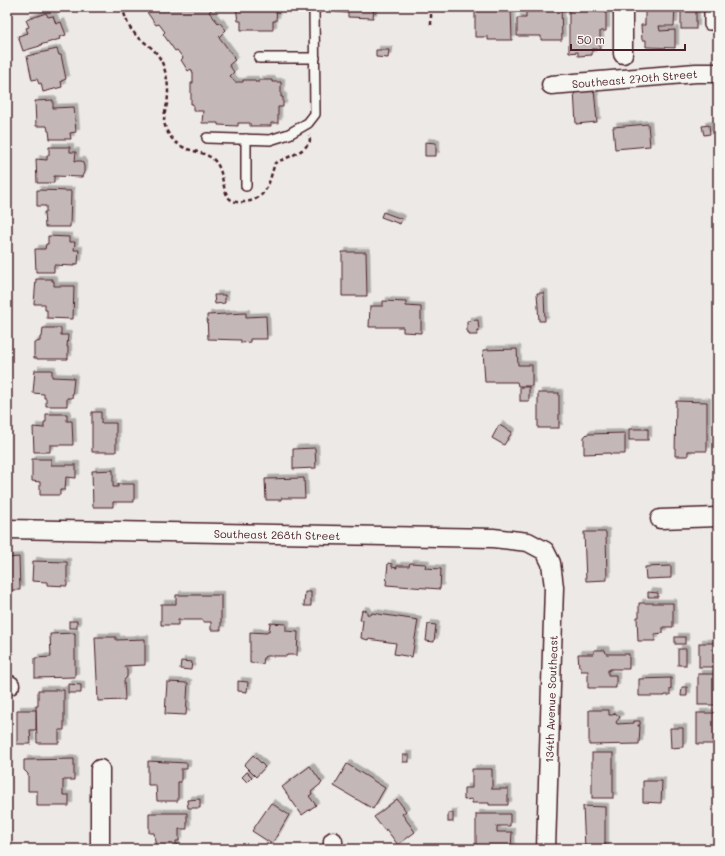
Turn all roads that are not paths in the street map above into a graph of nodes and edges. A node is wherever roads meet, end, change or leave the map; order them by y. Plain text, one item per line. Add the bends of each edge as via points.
1 (314, 7) edge
2 (623, 7) edge
3 (709, 7) edge
4 (718, 25) edge
5 (623, 54) dead end
6 (259, 58) dead end
7 (314, 58) junction
8 (718, 73) edge
9 (551, 85) dead end
10 (207, 138) dead end
11 (246, 139) junction
12 (246, 186) dead end
13 (718, 517) edge
14 (660, 519) dead end
15 (7, 529) edge
16 (545, 551) joint
17 (100, 769) dead end
18 (100, 849) edge
19 (546, 849) edge

1 - 7 lane
2 - 5 street
3 - 4 lane via 709,25
6 - 7 lane
7 - 11 lane via 315,114 308,123 289,134 270,140
8 - 9 street, Southeast 270th Street
10 - 11 lane
11 - 12 lane
13 - 14 street
15 - 16 street, Southeast 268th Street via 493,538 528,542
16 - 19 street, 134th Avenue Southeast via 552,563 554,587
17 - 18 street

